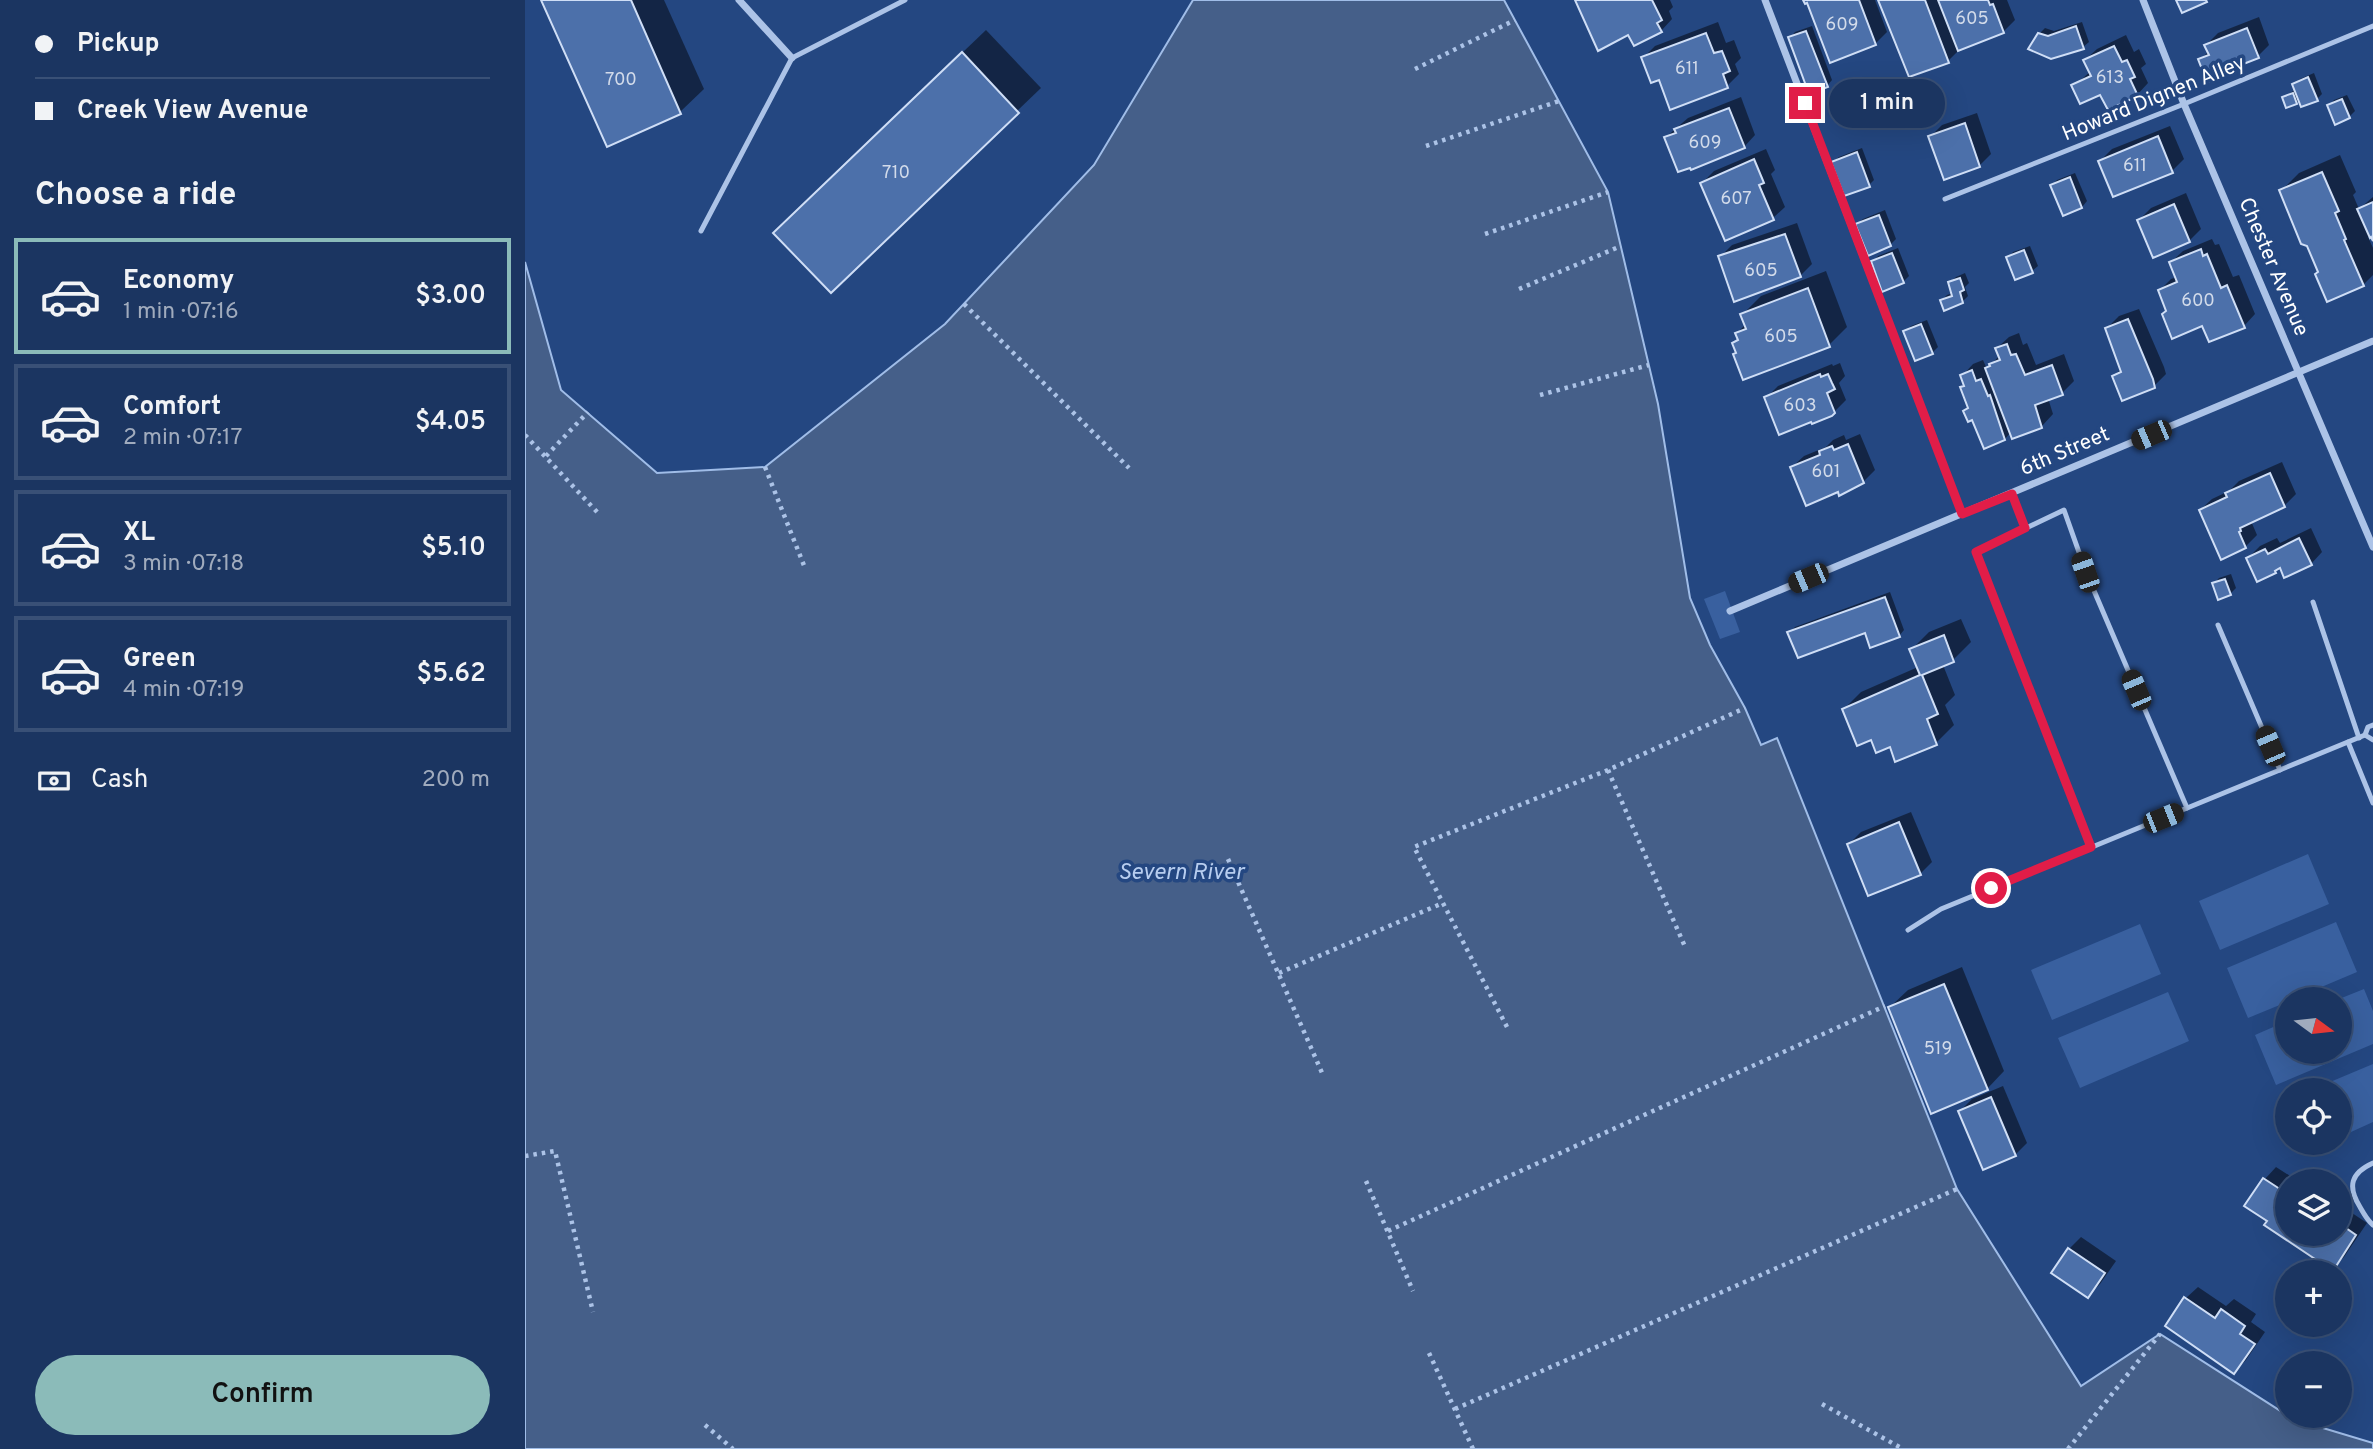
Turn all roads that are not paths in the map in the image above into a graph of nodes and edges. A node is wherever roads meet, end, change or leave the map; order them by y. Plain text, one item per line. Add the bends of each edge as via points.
1 (739, 0) edge
2 (905, 0) edge
3 (1766, 0) edge
4 (2143, 0) edge
5 (2373, 26) edge
6 (792, 58) junction
7 (2185, 104) junction
8 (1945, 198) dead end
9 (701, 232) dead end
10 (2373, 341) edge
11 (2298, 372) junction
12 (2012, 494) junction
13 (1962, 514) junction
14 (2025, 528) junction
15 (2373, 547) edge
16 (2313, 602) dead end
17 (1730, 611) dead end
18 (2218, 625) dead end
19 (2373, 725) edge
20 (2362, 736) junction
21 (2373, 740) edge
22 (2347, 742) junction
23 (2280, 770) junction
24 (2373, 803) edge
25 (2187, 808) junction
26 (2091, 847) junction
27 (1908, 930) dead end
28 (2373, 1163) edge
29 (2373, 1225) edge

1 - 6 street
2 - 6 lane
3 - 13 street
4 - 7 street, Chester Avenue
5 - 7 lane, Howard Dignen Alley
6 - 9 lane
7 - 8 lane, Howard Dignen Alley
7 - 11 street, Chester Avenue
10 - 11 street, 6th Street
11 - 12 street, 6th Street
11 - 15 street, Chester Avenue
12 - 13 street, 6th Street
12 - 14 lane
13 - 17 street, 6th Street
14 - 25 lane via 2064,510 2085,572
14 - 26 lane via 1976,552
16 - 20 lane
18 - 23 lane
19 - 20 lane
20 - 21 lane
20 - 22 lane
22 - 23 lane
22 - 24 lane
23 - 25 lane
25 - 26 lane
26 - 27 lane via 1941,909
28 - 29 lane via 2360,1169 2353,1181 2354,1196

